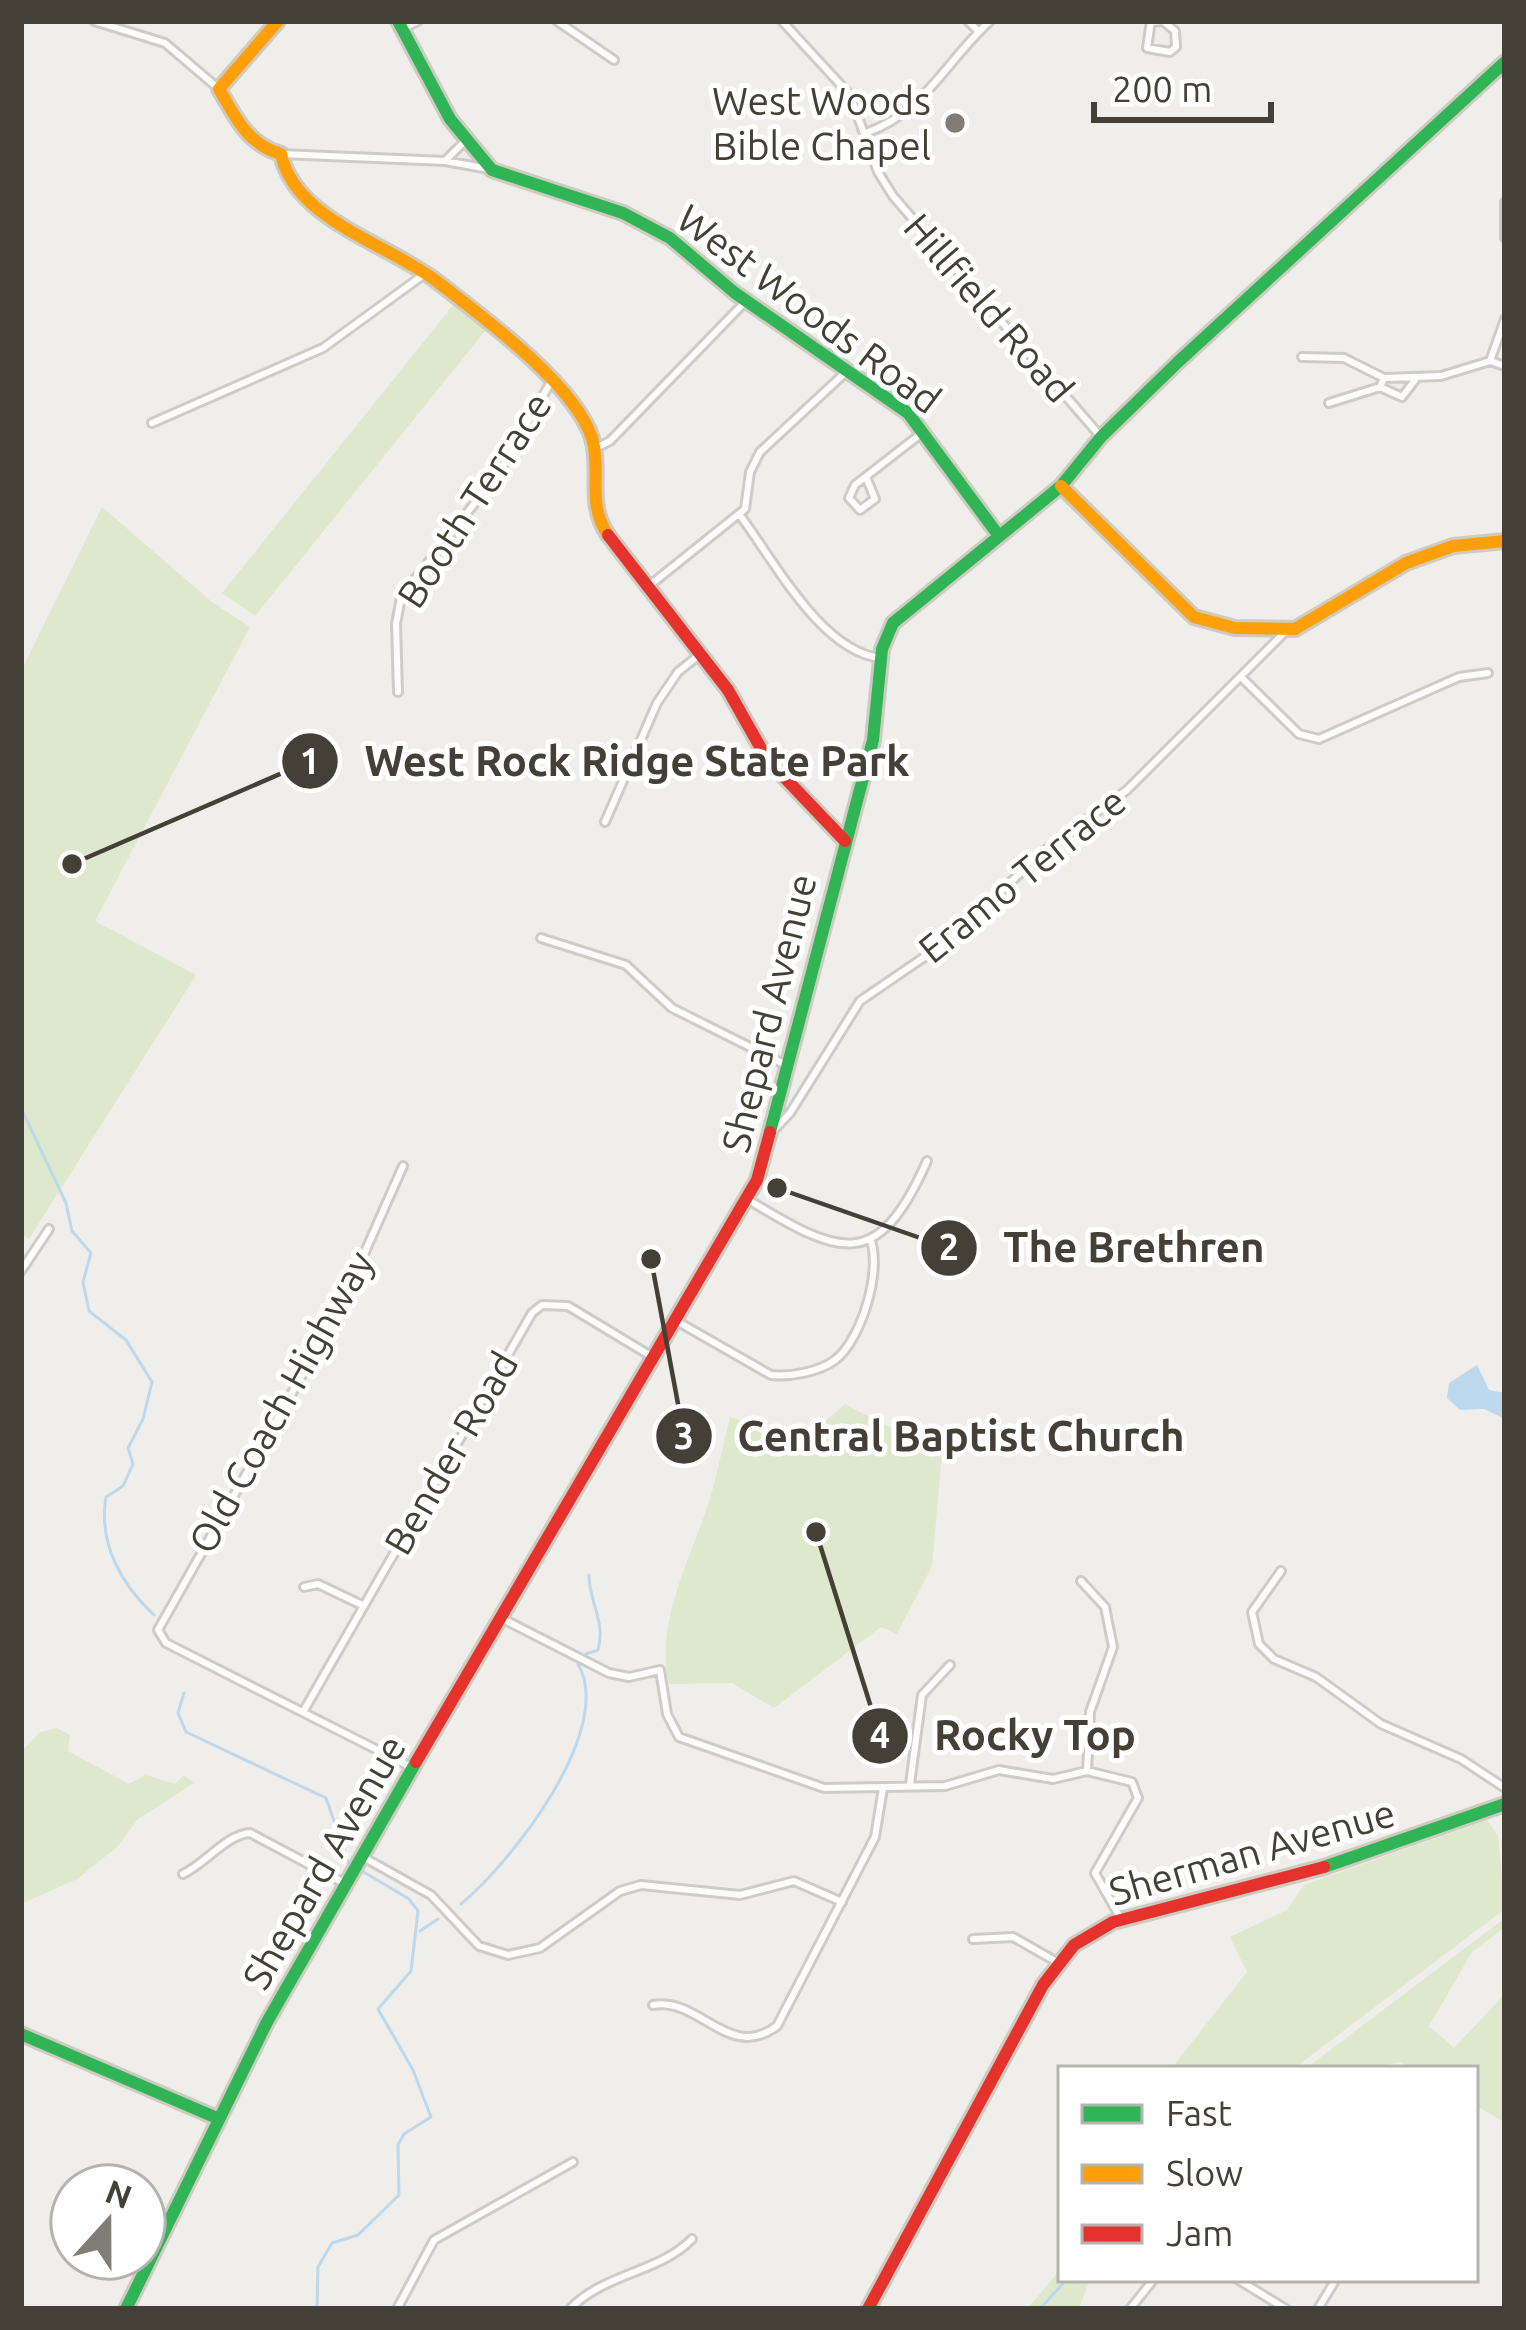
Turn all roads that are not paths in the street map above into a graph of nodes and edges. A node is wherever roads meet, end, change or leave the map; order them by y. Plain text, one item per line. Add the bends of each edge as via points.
1 (94, 21) edge
2 (278, 21) edge
3 (418, 21) edge
4 (557, 21) edge
5 (782, 21) edge
6 (968, 21) edge
7 (990, 21) edge
8 (1151, 21) edge
9 (400, 25) edge
10 (979, 31) junction
11 (614, 60) dead end
12 (1505, 62) edge
13 (219, 89) junction
14 (866, 134) junction
15 (466, 140) junction
16 (281, 154) junction
17 (445, 161) junction
18 (492, 170) junction
19 (1505, 202) edge
20 (1505, 238) edge
21 (426, 273) junction
22 (746, 301) junction
23 (1505, 319) edge
24 (1302, 357) dead end
25 (1490, 361) junction
26 (1505, 365) edge
27 (848, 369) junction
28 (1384, 378) junction
29 (552, 380) junction
30 (1415, 380) junction
31 (1380, 387) junction
32 (1329, 403) dead end
33 (152, 423) dead end
34 (925, 430) junction
35 (1101, 437) junction
36 (594, 449) junction
37 (866, 477) junction
38 (1061, 486) junction
39 (739, 514) junction
40 (999, 536) junction
41 (1505, 541) edge
42 (649, 586) junction
43 (1287, 630) junction
44 (701, 653) junction
45 (881, 658) junction
46 (1488, 674) dead end
47 (1241, 677) junction
48 (398, 692) dead end
49 (605, 822) dead end
50 (845, 842) junction
51 (541, 938) dead end
52 (786, 1065) junction
53 (773, 1130) junction
54 (927, 1161) dead end
55 (403, 1166) dead end
56 (747, 1199) junction
57 (49, 1228) dead end
58 (870, 1239) junction
59 (21, 1271) edge
60 (673, 1319) junction
61 (651, 1356) junction
62 (1281, 1571) dead end
63 (1081, 1581) dead end
64 (304, 1587) dead end
65 (362, 1605) junction
66 (499, 1617) junction
67 (950, 1665) dead end
68 (303, 1712) junction
69 (413, 1768) junction
70 (1087, 1771) junction
71 (910, 1784) junction
72 (883, 1788) junction
73 (1505, 1789) edge
74 (1505, 1804) edge
75 (362, 1856) junction
76 (183, 1874) dead end
77 (346, 1884) junction
78 (842, 1902) junction
79 (1121, 1919) junction
80 (973, 1939) dead end
81 (1058, 1962) junction
82 (653, 2005) dead end
83 (21, 2034) edge
84 (217, 2118) junction
85 (573, 2162) dead end
86 (692, 2239) dead end
87 (1152, 2282) edge
88 (1242, 2282) edge
89 (1334, 2282) edge
90 (126, 2309) edge
91 (398, 2309) edge
92 (571, 2309) edge
93 (868, 2309) edge
94 (1130, 2309) edge
95 (1286, 2309) edge
96 (1318, 2309) edge

1 - 13 street via 176,50
2 - 13 main road
3 - 9 street
4 - 11 street
5 - 14 street, Hillfield Road via 843,85
6 - 10 street
7 - 10 street
8 - 8 street via 1148,48 1170,52 1175,31
9 - 15 main road
10 - 14 street via 903,116
12 - 35 main road, Shepard Avenue
13 - 16 main road via 247,137
14 - 35 street, Hillfield Road via 893,196
15 - 17 street
15 - 18 main road
16 - 17 street, West Woods Road
16 - 21 main road via 288,180 307,201
17 - 18 street, West Woods Road
18 - 22 main road, West Woods Road via 658,229
19 - 20 street
21 - 29 main road
21 - 33 street via 322,348
22 - 27 main road, West Woods Road
22 - 36 street
23 - 25 street
24 - 28 street via 1358,361
25 - 26 street
25 - 30 street
27 - 34 main road, West Woods Road
27 - 39 street via 760,452
28 - 30 street
28 - 31 street
29 - 36 main road via 581,413
29 - 48 street, Booth Terrace via 500,471 401,597
30 - 31 street via 1402,397
31 - 32 street
34 - 37 street
34 - 40 main road, West Woods Road
35 - 38 main road, Shepard Avenue
36 - 42 main road via 596,517
37 - 37 street via 848,498 860,510 875,499
38 - 40 main road, Shepard Avenue
38 - 43 main road via 1195,617
39 - 42 street
39 - 45 street via 826,631 850,650
40 - 45 main road, Shepard Avenue via 904,610
41 - 43 main road via 1453,546 1406,563
42 - 44 main road
43 - 47 street, Eramo Terrace
44 - 49 street via 656,703
44 - 50 main road via 766,759
45 - 50 main road, Shepard Avenue via 877,720
46 - 47 street via 1459,677 1319,739 1293,730
47 - 53 street, Eramo Terrace via 1127,790 1048,848 939,947 860,1001
50 - 52 main road, Shepard Avenue
51 - 52 street via 626,965 672,1008
52 - 53 main road, Shepard Avenue
53 - 56 main road, Shepard Avenue
54 - 58 street via 900,1217
55 - 68 street, Old Coach Highway via 341,1306 161,1622 159,1637
56 - 58 street via 824,1242
56 - 60 main road, Shepard Avenue
57 - 59 street
58 - 60 street via 875,1280 843,1353 829,1364 771,1375
60 - 61 main road, Shepard Avenue
61 - 65 street, Bender Road via 568,1306 532,1313
61 - 66 main road, Shepard Avenue
62 - 73 street via 1252,1612 1269,1655
63 - 70 street via 1105,1607 1113,1648 1090,1712
64 - 65 street via 317,1584
65 - 68 street, Bender Road
66 - 69 main road, Shepard Avenue
66 - 72 street via 609,1673 660,1670 667,1714 688,1743 803,1784
67 - 71 street via 922,1695
68 - 69 street
69 - 75 main road, Shepard Avenue
70 - 71 street via 1053,1779 999,1770 944,1786
70 - 79 street via 1138,1788 1095,1873
71 - 72 street
72 - 78 street via 878,1828
74 - 79 main road, Sherman Avenue via 1316,1870
75 - 77 main road, Shepard Avenue
75 - 78 street via 431,1895 479,1946 508,1955 540,1948 611,1896 641,1885 740,1895 794,1881
76 - 77 street via 250,1833
77 - 84 main road, Shepard Avenue
78 - 82 street via 768,2033 733,2036 672,2005
79 - 81 main road, Sherman Avenue via 1082,1938
80 - 81 street via 1013,1937
81 - 93 main road, Sherman Avenue
83 - 84 main road
84 - 90 main road, Shepard Avenue
85 - 91 street via 434,2240
86 - 92 street
87 - 94 street
88 - 95 street
89 - 96 street

